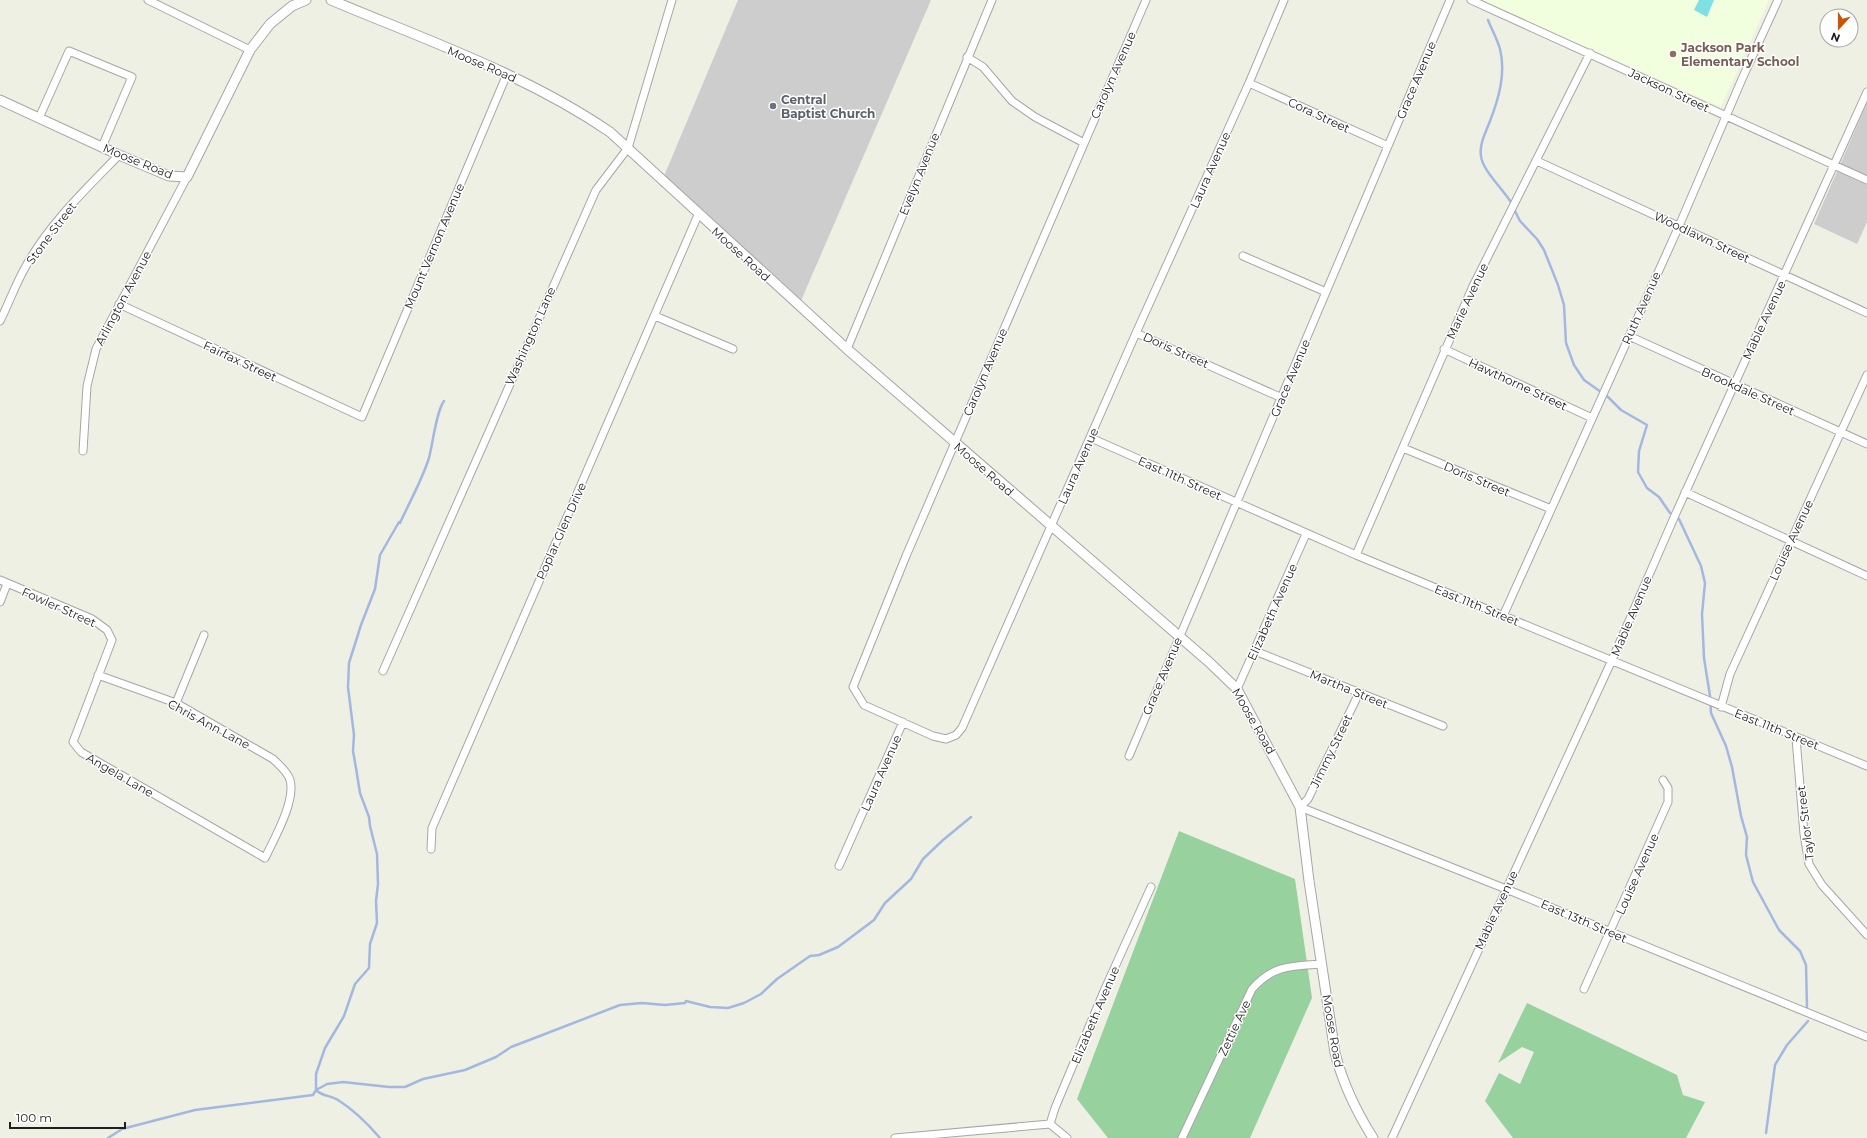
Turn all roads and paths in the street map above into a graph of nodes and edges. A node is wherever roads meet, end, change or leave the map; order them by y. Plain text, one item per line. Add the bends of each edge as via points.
1 (148, 0) edge
2 (306, 0) edge
3 (331, 0) edge
4 (672, 0) edge
5 (992, 0) edge
6 (1146, 0) edge
7 (1284, 0) edge
8 (1450, 0) edge
9 (1471, 0) edge
10 (1778, 0) edge
11 (250, 50) junction
12 (1590, 53) junction
13 (968, 57) junction
14 (507, 74) junction
15 (1250, 83) junction
16 (1867, 92) edge
17 (0, 100) edge
18 (1727, 116) junction
19 (39, 118) junction
20 (1084, 143) junction
21 (1388, 146) junction
22 (102, 147) junction
23 (628, 148) junction
24 (119, 155) junction
25 (1537, 161) junction
26 (1834, 165) junction
27 (187, 177) junction
28 (1867, 180) edge
29 (698, 215) junction
30 (1679, 226) junction
31 (1243, 256) dead end
32 (1785, 275) junction
33 (1326, 292) junction
34 (119, 304) junction
35 (1867, 313) edge
36 (655, 316) junction
37 (0, 322) edge
38 (1136, 333) junction
39 (1629, 336) junction
40 (733, 349) dead end
41 (847, 349) junction
42 (1444, 349) junction
43 (1867, 376) edge
44 (1734, 385) junction
45 (1282, 398) junction
46 (362, 417) joint
47 (1592, 418) junction
48 (1841, 433) junction
49 (1091, 438) junction
50 (954, 443) junction
51 (1867, 444) edge
52 (1404, 448) junction
53 (82, 451) dead end
54 (1686, 492) junction
55 (1236, 503) junction
56 (1552, 510) junction
57 (1051, 526) junction
58 (1306, 534) junction
59 (1791, 541) junction
60 (1356, 555) junction
61 (1867, 576) edge
62 (0, 580) edge
63 (7, 584) junction
64 (0, 602) edge
65 (1503, 616) junction
66 (204, 635) dead end
67 (1179, 636) junction
68 (112, 640) joint
69 (1255, 651) junction
70 (1612, 660) junction
71 (382, 672) dead end
72 (98, 675) junction
73 (1237, 689) junction
74 (1359, 693) junction
75 (176, 703) junction
76 (1719, 706) junction
77 (903, 722) junction
78 (1443, 726) dead end
79 (1796, 738) junction
80 (1128, 756) dead end
81 (1867, 766) edge
82 (289, 777) joint
83 (1664, 780) dead end
84 (1300, 807) junction
85 (431, 849) dead end
86 (839, 866) dead end
87 (1151, 887) dead end
88 (1506, 889) junction
89 (1611, 933) junction
90 (1867, 935) edge
91 (1322, 964) junction
92 (1584, 989) dead end
93 (1867, 1037) edge
94 (1050, 1124) junction
95 (895, 1138) edge
96 (1066, 1138) edge
97 (1182, 1138) edge
98 (1373, 1138) edge
99 (1392, 1138) edge

1 - 11 street
2 - 11 street, Moose Road via 292,6 270,24
3 - 14 street, Moose Road
4 - 23 street, Washington Lane
5 - 13 street, Evelyn Avenue
6 - 20 street, Carolyn Avenue
7 - 15 street, Laura Avenue
8 - 21 street, Grace Avenue
9 - 12 street, Jackson Street
10 - 18 street, Ruth Avenue
11 - 27 street, Moose Road
12 - 18 street, Jackson Street
12 - 25 street, Marie Avenue
13 - 20 street via 984,68 1012,102
13 - 41 street, Evelyn Avenue
14 - 23 street, Moose Road via 578,111 610,132
14 - 46 street, Mount Vernon Avenue
15 - 21 street, Cora Street
15 - 38 street, Laura Avenue
16 - 26 street, Mable Avenue
17 - 19 street, Moose Road
18 - 26 street, Jackson Street
18 - 30 street, Ruth Avenue
19 - 22 street, Moose Road
19 - 22 street via 69,51 132,77
20 - 50 street, Carolyn Avenue
21 - 33 street, Grace Avenue
22 - 24 street, Moose Road
23 - 29 street, Moose Road
23 - 71 street, Washington Lane via 596,190
24 - 27 street, Moose Road via 169,176
24 - 37 street, Stone Street via 71,205 47,235 26,265
25 - 30 street, Woodlawn Street
25 - 42 street, Marie Avenue
26 - 28 street, Jackson Street
26 - 32 street, Mable Avenue
27 - 34 street, Arlington Avenue
29 - 36 street, Poplar Glen Drive
29 - 41 street, Moose Road
30 - 32 street, Woodlawn Street
30 - 39 street, Ruth Avenue
31 - 33 street
32 - 35 street, Woodlawn Street
32 - 44 street, Mable Avenue
33 - 45 street, Grace Avenue
34 - 46 street, Fairfax Street
34 - 53 street, Arlington Avenue via 96,349 87,386
36 - 40 street
36 - 85 street, Poplar Glen Drive via 432,828
38 - 45 street, Doris Street
38 - 49 street, Laura Avenue
39 - 44 street, Brookdale Street
39 - 47 street, Ruth Avenue
41 - 50 street, Moose Road
42 - 47 street, Hawthorne Street
42 - 52 street, Marie Avenue
43 - 48 street, Louise Avenue
44 - 48 street, Brookdale Street
44 - 54 street, Mable Avenue
45 - 55 street, Grace Avenue
47 - 56 street, Ruth Avenue
48 - 51 street, Brookdale Street
48 - 59 street, Louise Avenue
49 - 55 street, East 11th Street
49 - 57 street, Laura Avenue
50 - 57 street, Moose Road
50 - 77 street, Carolyn Avenue via 853,687 864,705
52 - 56 street, Doris Street
52 - 60 street, Marie Avenue
54 - 59 street
54 - 70 street, Mable Avenue
55 - 58 street, East 11th Street
55 - 67 street, Grace Avenue
56 - 65 street, Ruth Avenue
57 - 67 street, Moose Road
57 - 77 street, Laura Avenue via 962,728 946,740
58 - 60 street, East 11th Street
58 - 69 street, Elizabeth Avenue
59 - 61 street
59 - 76 street, Louise Avenue via 1730,674
60 - 65 street, East 11th Street
62 - 63 street, Fowler Street
63 - 64 street
63 - 68 street, Fowler Street via 92,618 107,630
65 - 70 street, East 11th Street
66 - 75 street
67 - 73 street, Moose Road
67 - 80 street, Grace Avenue
68 - 72 street, Angela Lane
69 - 73 street, Elizabeth Avenue
69 - 74 street, Martha Street
70 - 76 street, East 11th Street
70 - 88 street, Mable Avenue
72 - 75 street, Chris Ann Lane
72 - 82 street, Angela Lane via 73,742 81,752 266,858 287,807
73 - 84 street, Moose Road
74 - 78 street, Martha Street
74 - 84 street, Jimmy Street via 1308,799
75 - 82 street, Chris Ann Lane via 273,759
76 - 79 street, East 11th Street
77 - 86 street, Laura Avenue
79 - 81 street, East 11th Street
79 - 90 street, Taylor Street via 1809,864 1822,885
83 - 89 street, Louise Avenue via 1668,788 1668,802
84 - 88 street, East 13th Street
84 - 91 street, Moose Road
87 - 94 street, Elizabeth Avenue via 1104,991
88 - 89 street, East 13th Street
88 - 99 street, Mable Avenue
89 - 92 street, Louise Avenue
89 - 93 street, East 13th Street
91 - 97 street, Zettie Ave via 1274,970 1262,977 1252,989
91 - 98 street, Moose Road via 1340,1074
94 - 95 street
94 - 96 street

